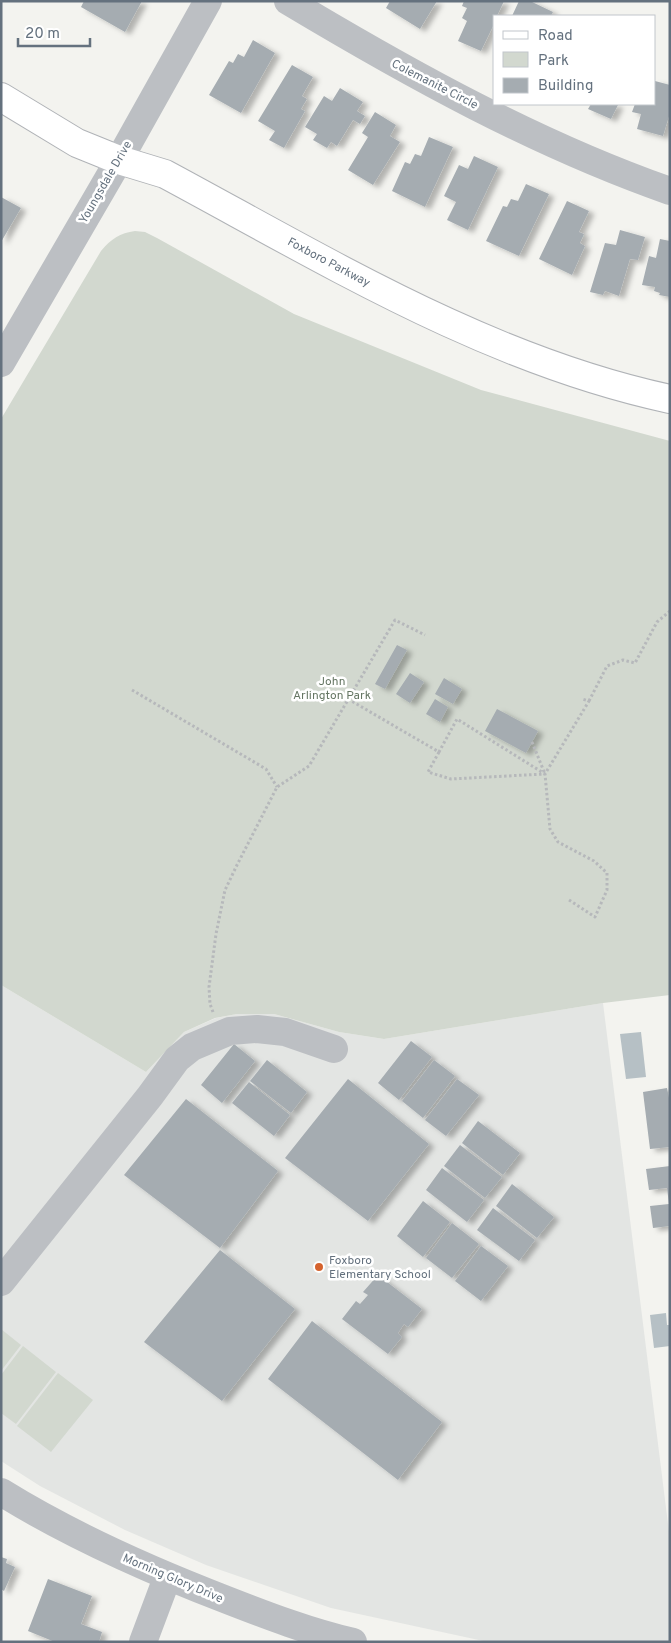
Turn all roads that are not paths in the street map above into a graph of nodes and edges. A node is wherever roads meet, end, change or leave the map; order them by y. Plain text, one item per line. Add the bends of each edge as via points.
1 (208, 1) edge
2 (288, 1) edge
3 (1, 97) edge
4 (120, 160) junction
5 (670, 190) edge
6 (4, 353) edge
7 (670, 399) edge
8 (334, 1049) dead end
9 (1, 1282) edge
10 (1, 1492) edge
11 (167, 1578) junction
12 (143, 1642) edge
13 (353, 1642) edge

1 - 4 street, Youngsdale Drive
2 - 5 street, Colemanite Circle via 382,57 504,119 612,170
3 - 4 main road, Foxboro Parkway via 76,143
4 - 6 street, Youngsdale Drive
4 - 7 main road, Foxboro Parkway via 165,174 419,310 534,359 633,391
8 - 9 street via 284,1032 257,1029 221,1034 192,1047 178,1059
10 - 11 street, Morning Glory Drive via 86,1539
11 - 12 street
11 - 13 street, Morning Glory Drive via 280,1621

